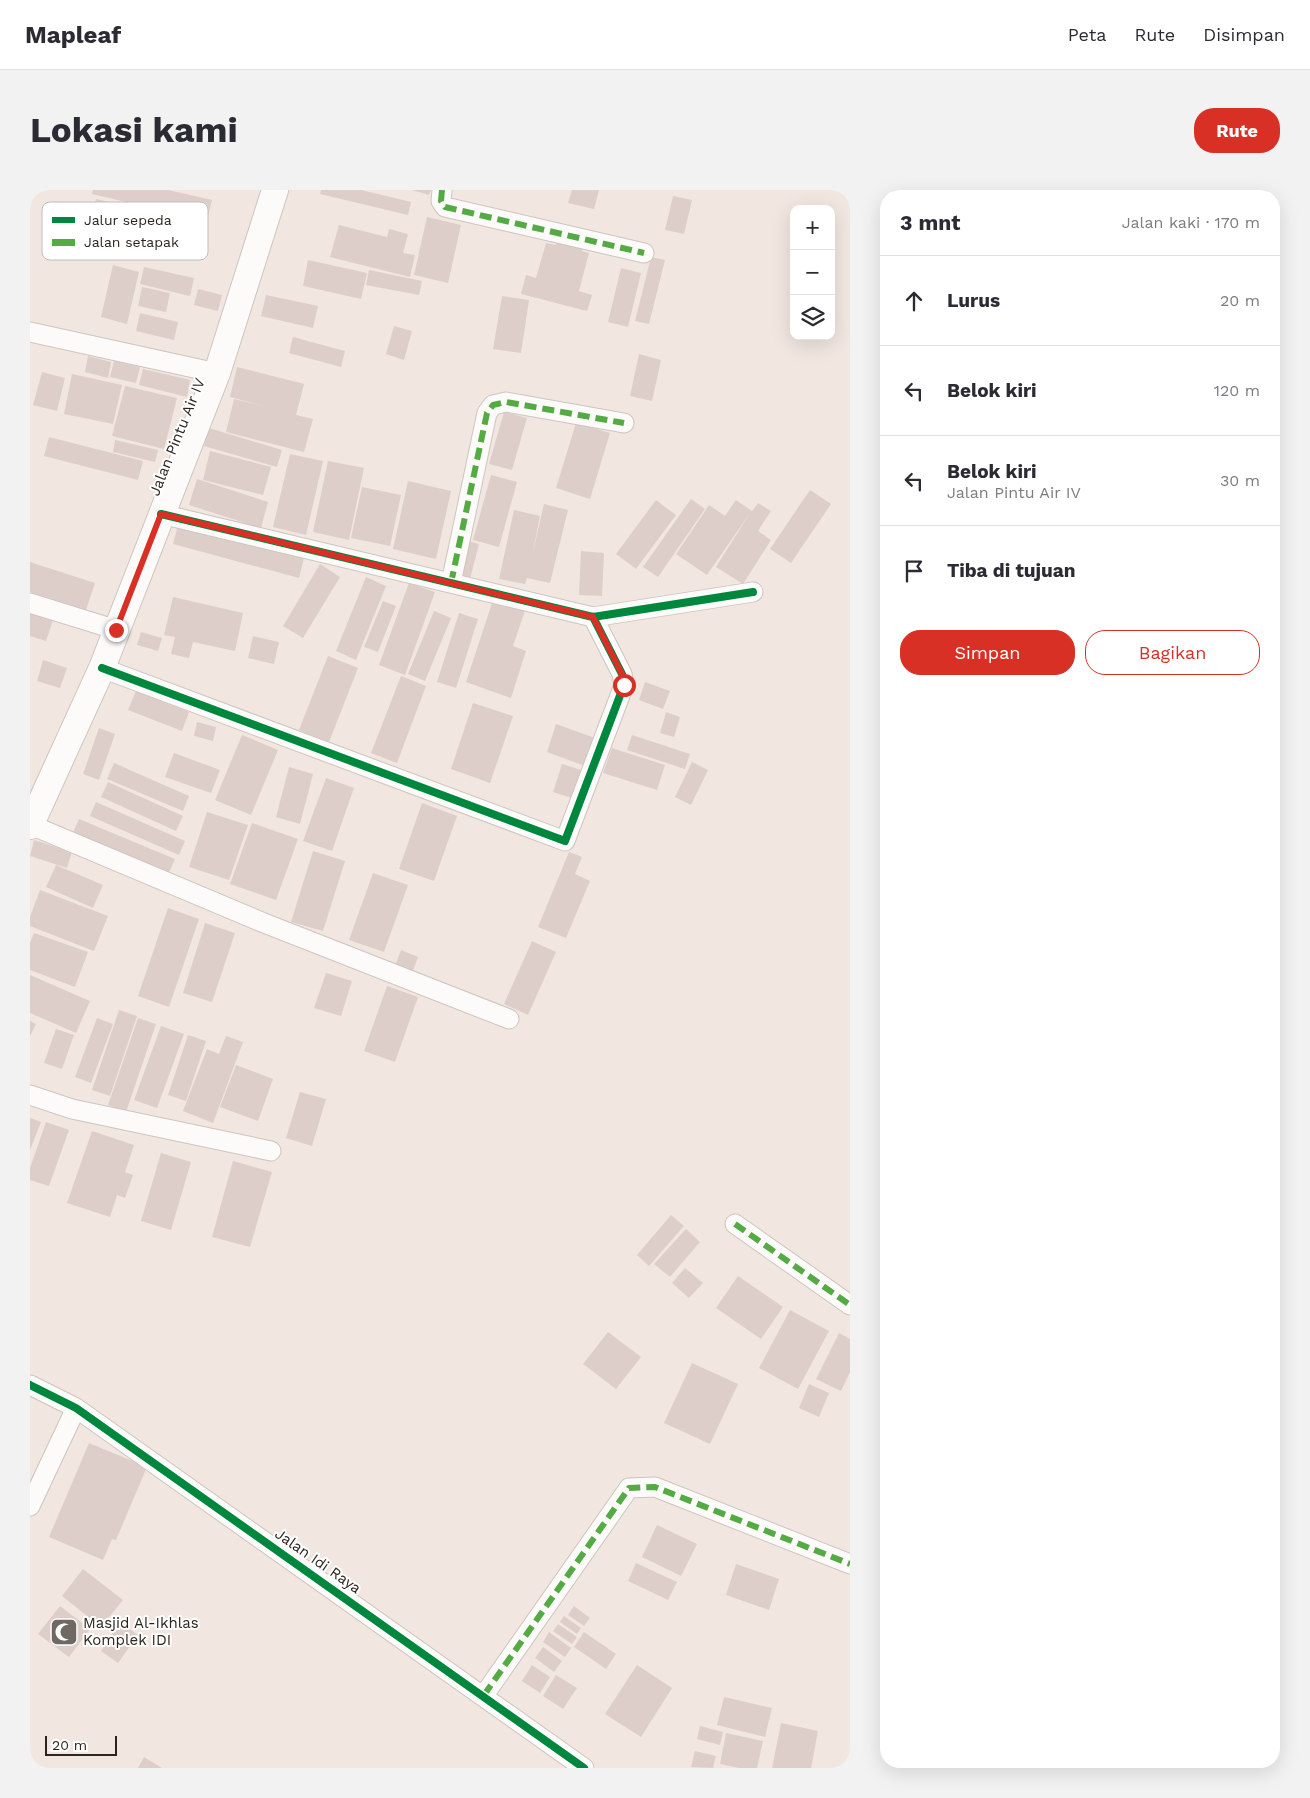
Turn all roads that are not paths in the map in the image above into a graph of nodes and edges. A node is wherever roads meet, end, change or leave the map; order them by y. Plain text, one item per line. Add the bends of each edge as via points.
1 (275, 190) edge
2 (442, 190) edge
3 (644, 253) dead end
4 (30, 332) edge
5 (217, 373) junction
6 (624, 423) dead end
7 (161, 514) junction
8 (451, 583) junction
9 (753, 592) dead end
10 (30, 603) edge
11 (593, 617) junction
12 (116, 630) junction
13 (102, 668) junction
14 (30, 826) edge
15 (509, 1019) dead end
16 (30, 1095) edge
17 (271, 1151) dead end
18 (735, 1224) dead end
19 (850, 1305) edge
20 (30, 1385) edge
21 (76, 1408) junction
22 (30, 1506) edge
23 (850, 1564) edge
24 (484, 1695) junction
25 (584, 1768) edge

1 - 5 main road, Jalan Pintu Air IV
2 - 3 street via 442,201 446,207
4 - 5 street
5 - 7 main road, Jalan Pintu Air IV
6 - 8 street via 506,402 493,405 486,413
7 - 8 street
7 - 12 main road, Jalan Pintu Air IV
8 - 11 street
9 - 11 street
10 - 12 street
11 - 13 street via 622,674 624,685 565,841
12 - 13 main road, Jalan Pintu Air IV
13 - 14 main road, Jalan Pintu Air IV
14 - 15 street via 264,923
16 - 17 street via 72,1110
18 - 19 street
20 - 21 street, Jalan Idi Raya
21 - 22 street
21 - 24 street, Jalan Idi Raya
23 - 24 street via 655,1487 629,1488
24 - 25 street, Jalan Idi Raya

